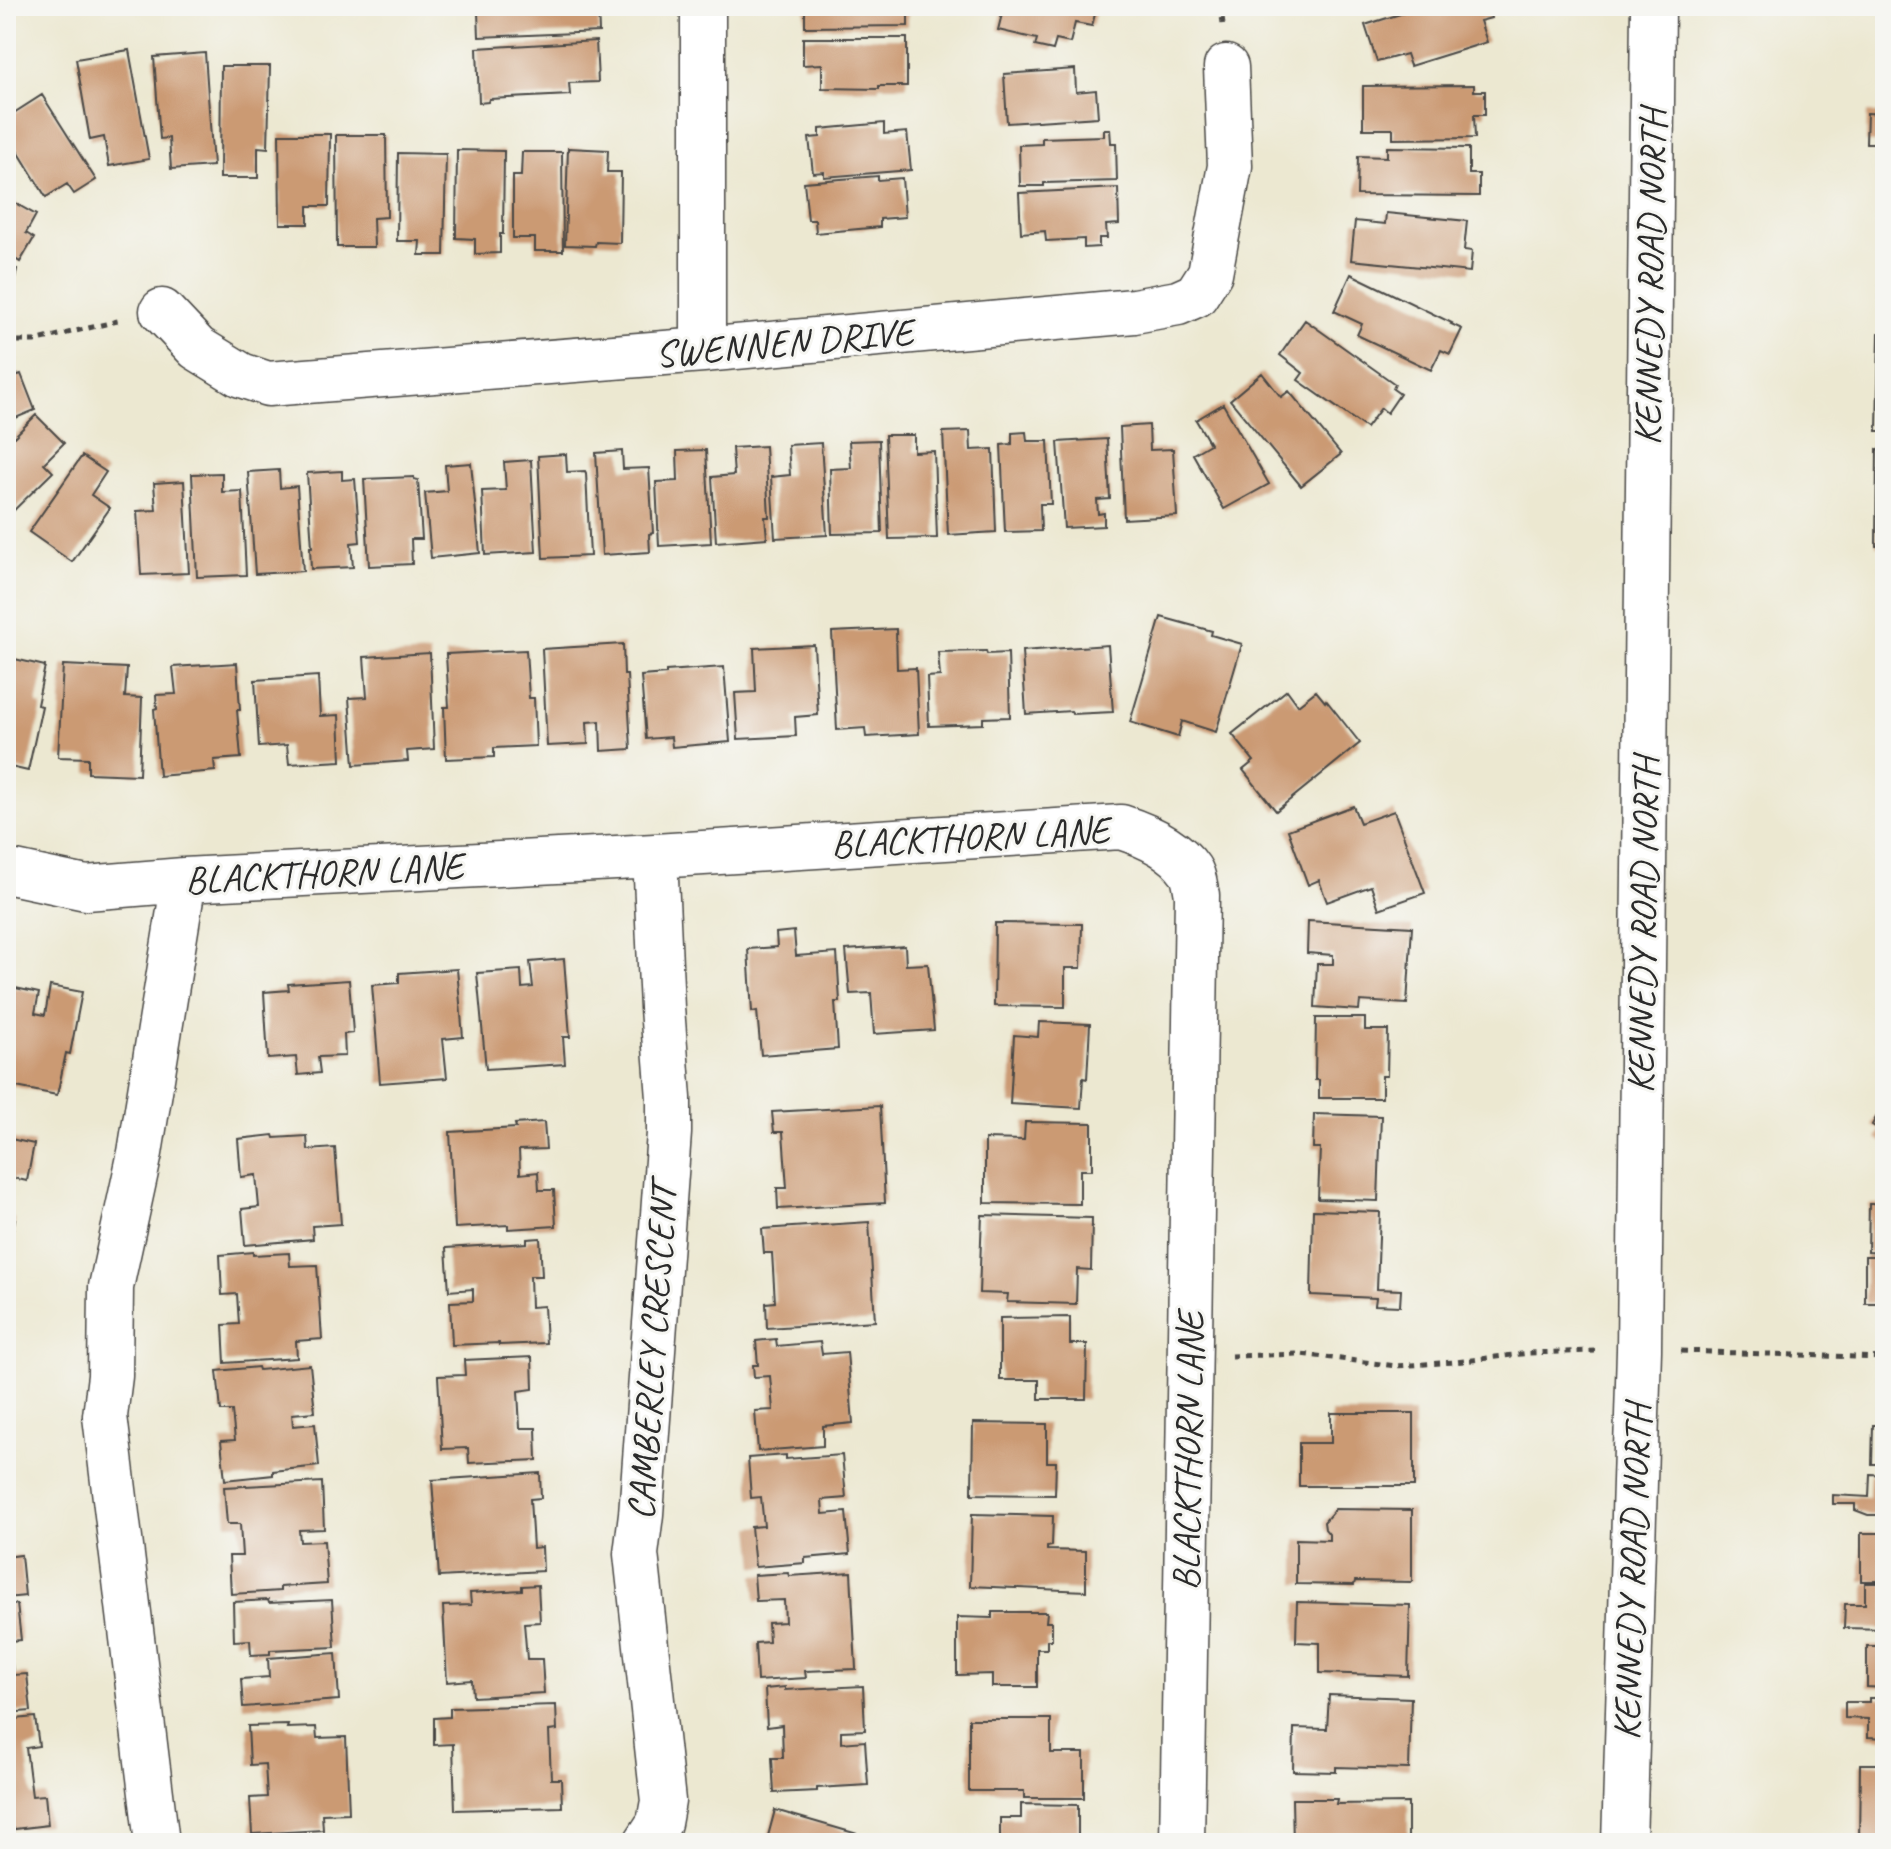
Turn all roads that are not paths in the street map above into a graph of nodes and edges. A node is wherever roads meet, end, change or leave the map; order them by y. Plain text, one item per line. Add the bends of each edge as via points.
1 (703, 6) edge
2 (1653, 6) edge
3 (1226, 67) dead end
4 (162, 311) road end
5 (703, 350) junction
6 (655, 856) junction
7 (6, 871) edge
8 (184, 880) junction
9 (157, 1843) edge
10 (646, 1843) edge
11 (1182, 1843) edge
12 (1624, 1843) edge

1 - 5 street
2 - 12 street, KENNEDY ROAD NORTH via 1639,1350
3 - 5 street, SWENNEN DRIVE via 1230,166 1210,273 1196,295 1134,311
4 - 5 street, SWENNEN DRIVE via 197,348 241,375 268,384
6 - 8 street, BLACKTHORN LANE
6 - 10 street, CAMBERLEY CRESCENT via 669,1133 636,1554 663,1801 659,1823
6 - 11 street, BLACKTHORN LANE via 1121,827 1148,836 1192,873 1197,895
7 - 8 street, BLACKTHORN LANE via 86,888
8 - 9 street via 140,1153 111,1287 105,1416

